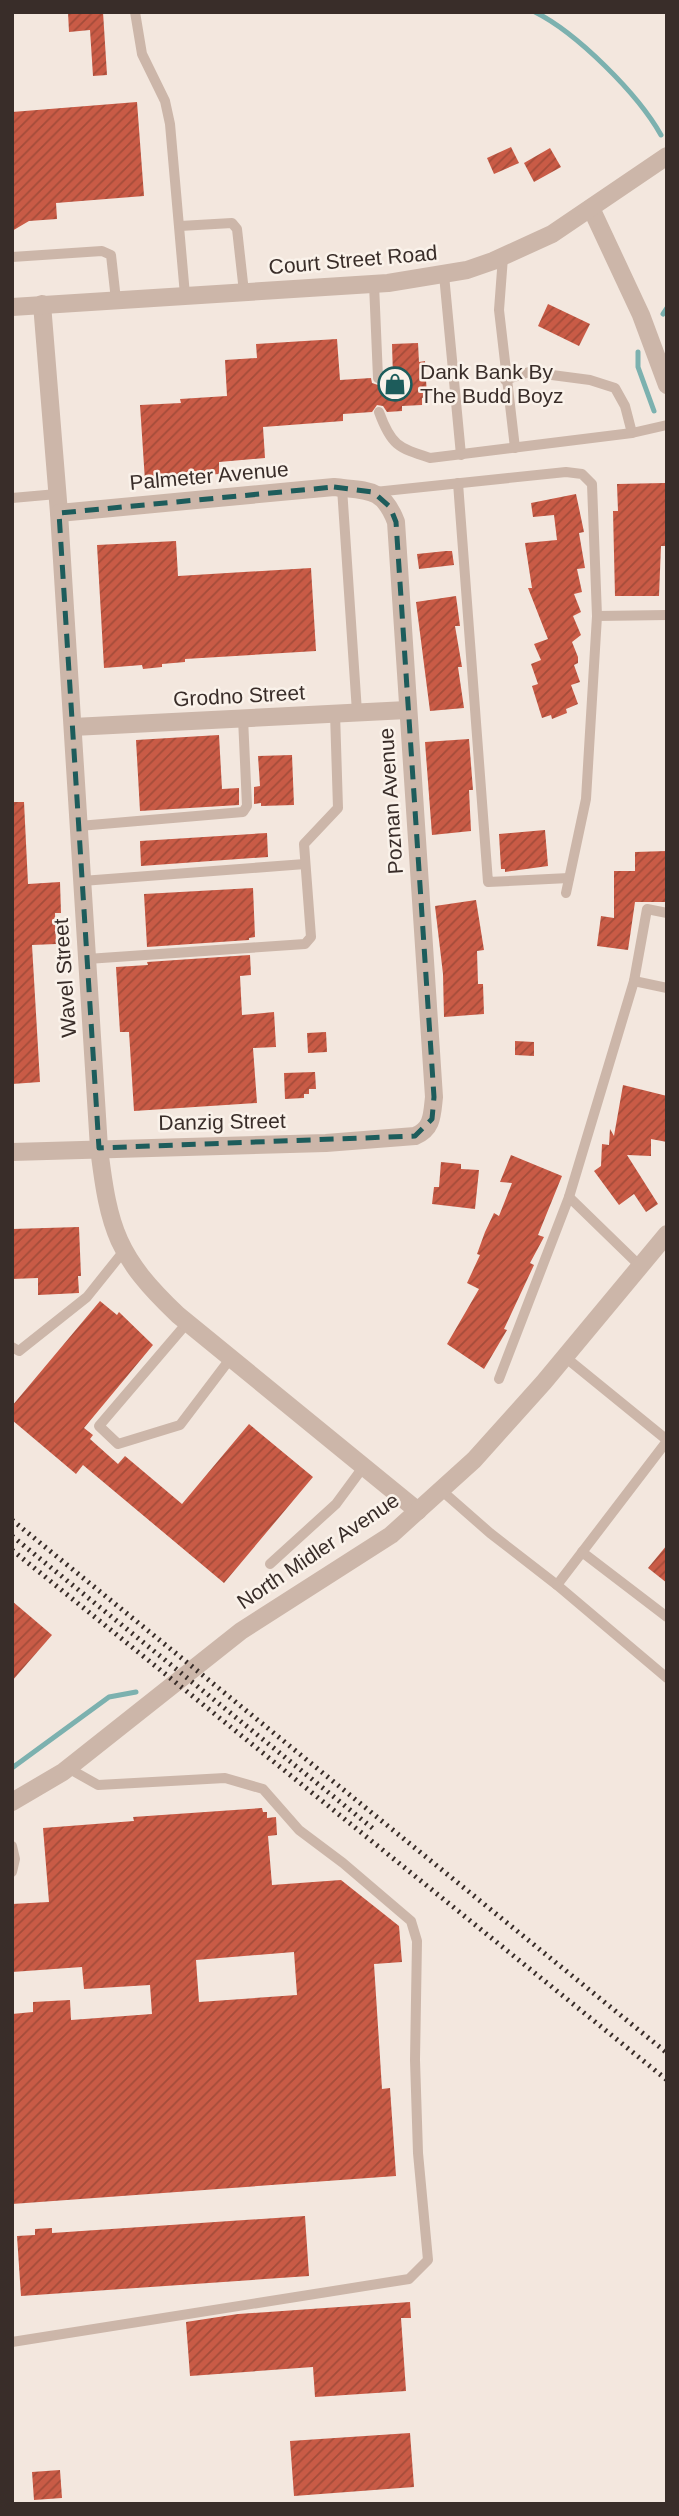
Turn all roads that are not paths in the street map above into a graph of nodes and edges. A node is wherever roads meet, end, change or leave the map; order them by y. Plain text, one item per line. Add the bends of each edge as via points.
1 (135, 12) edge
2 (667, 156) edge
3 (591, 208) junction
4 (180, 226) junction
5 (12, 257) edge
6 (503, 257) junction
7 (444, 275) junction
8 (374, 284) junction
9 (244, 292) junction
10 (185, 296) junction
11 (116, 300) junction
12 (42, 304) junction
13 (12, 307) edge
14 (377, 378) dead end
15 (505, 380) junction
16 (667, 385) edge
17 (380, 412) dead end
18 (667, 425) edge
19 (632, 433) junction
20 (515, 448) junction
21 (461, 455) junction
22 (458, 483) junction
23 (342, 488) junction
24 (368, 491) junction
25 (57, 494) junction
26 (12, 498) edge
27 (59, 513) junction
28 (667, 615) edge
29 (597, 616) junction
30 (407, 710) junction
31 (357, 712) junction
32 (335, 713) junction
33 (243, 718) junction
34 (73, 727) junction
35 (79, 826) junction
36 (305, 864) junction
37 (569, 878) junction
38 (82, 881) junction
39 (566, 893) dead end
40 (667, 913) edge
41 (87, 959) junction
42 (634, 981) junction
43 (667, 988) edge
44 (429, 1125) joint
45 (99, 1148) junction
46 (12, 1152) edge
47 (569, 1197) junction
48 (665, 1240) edge
49 (123, 1252) junction
50 (640, 1267) junction
51 (187, 1323) junction
52 (12, 1347) edge
53 (565, 1357) junction
54 (230, 1359) junction
55 (499, 1379) dead end
56 (667, 1441) edge
57 (364, 1466) junction
58 (441, 1490) junction
59 (418, 1511) junction
60 (582, 1552) junction
61 (270, 1564) dead end
62 (557, 1585) junction
63 (667, 1617) edge
64 (667, 1678) edge
65 (68, 1768) junction
66 (12, 1802) edge
67 (12, 1846) edge
68 (12, 1872) edge
69 (12, 2342) edge

1 - 4 lane via 142,54 166,101
2 - 3 street, Court Street Road
3 - 6 street, Court Street Road via 552,234
3 - 16 street via 641,315
4 - 9 lane via 232,223 237,229
4 - 10 lane
5 - 11 lane via 102,251 111,255
6 - 7 street, Court Street Road
6 - 15 lane via 499,310
7 - 8 street, Court Street Road
7 - 21 lane
8 - 9 street, Court Street Road
8 - 14 lane
9 - 10 street, Court Street Road
10 - 11 street, Court Street Road
11 - 12 street, Court Street Road
12 - 13 street, Court Street Road
12 - 25 street, Wavel Street
15 - 19 lane via 529,372 615,388
15 - 20 lane
17 - 21 lane via 394,443 410,452 430,458
18 - 19 lane
19 - 20 lane
20 - 21 lane
22 - 24 lane
22 - 29 lane via 582,474 592,484
22 - 37 lane via 488,883
23 - 24 street, Palmeter Avenue
23 - 27 street, Palmeter Avenue
23 - 31 lane
24 - 30 street, Poznan Avenue via 384,499 396,522
25 - 26 lane
25 - 27 street, Wavel Street
27 - 34 street, Wavel Street
28 - 29 lane
29 - 37 lane via 586,799
30 - 31 street, Grodno Street
30 - 44 street, Poznan Avenue via 434,1097
31 - 32 street, Grodno Street
32 - 33 street, Grodno Street
32 - 36 lane via 338,808 304,844
33 - 34 street, Grodno Street
33 - 35 lane via 247,806 243,812
34 - 35 street, Wavel Street
35 - 38 street, Wavel Street
36 - 38 lane
36 - 41 lane via 311,937 305,944
37 - 39 lane
38 - 41 street, Wavel Street
40 - 42 lane via 647,909
41 - 45 street, Wavel Street
42 - 43 lane
42 - 47 lane
44 - 45 street, Danzig Street via 415,1136 338,1142
45 - 46 street, Danzig Street
45 - 49 street, Wavel Street via 105,1195
47 - 50 lane
47 - 55 lane
48 - 50 street, North Midler Avenue
49 - 51 street, Wavel Street via 151,1290
49 - 52 lane via 87,1297 19,1351
50 - 53 street, North Midler Avenue
51 - 54 street, Wavel Street
51 - 54 lane via 99,1426 118,1444 180,1425
53 - 56 lane
53 - 58 street, North Midler Avenue via 474,1460
54 - 57 street, Wavel Street
56 - 60 lane
57 - 59 street, Wavel Street
57 - 61 lane via 336,1504
58 - 59 street, North Midler Avenue
58 - 62 lane
59 - 65 street, North Midler Avenue via 391,1535 241,1631
60 - 62 lane
60 - 63 lane
62 - 64 lane
65 - 66 street, North Midler Avenue
65 - 69 lane via 99,1785 225,1778 263,1788 299,1830 411,1921 417,1941 415,2060 428,2260 409,2279
67 - 68 lane

